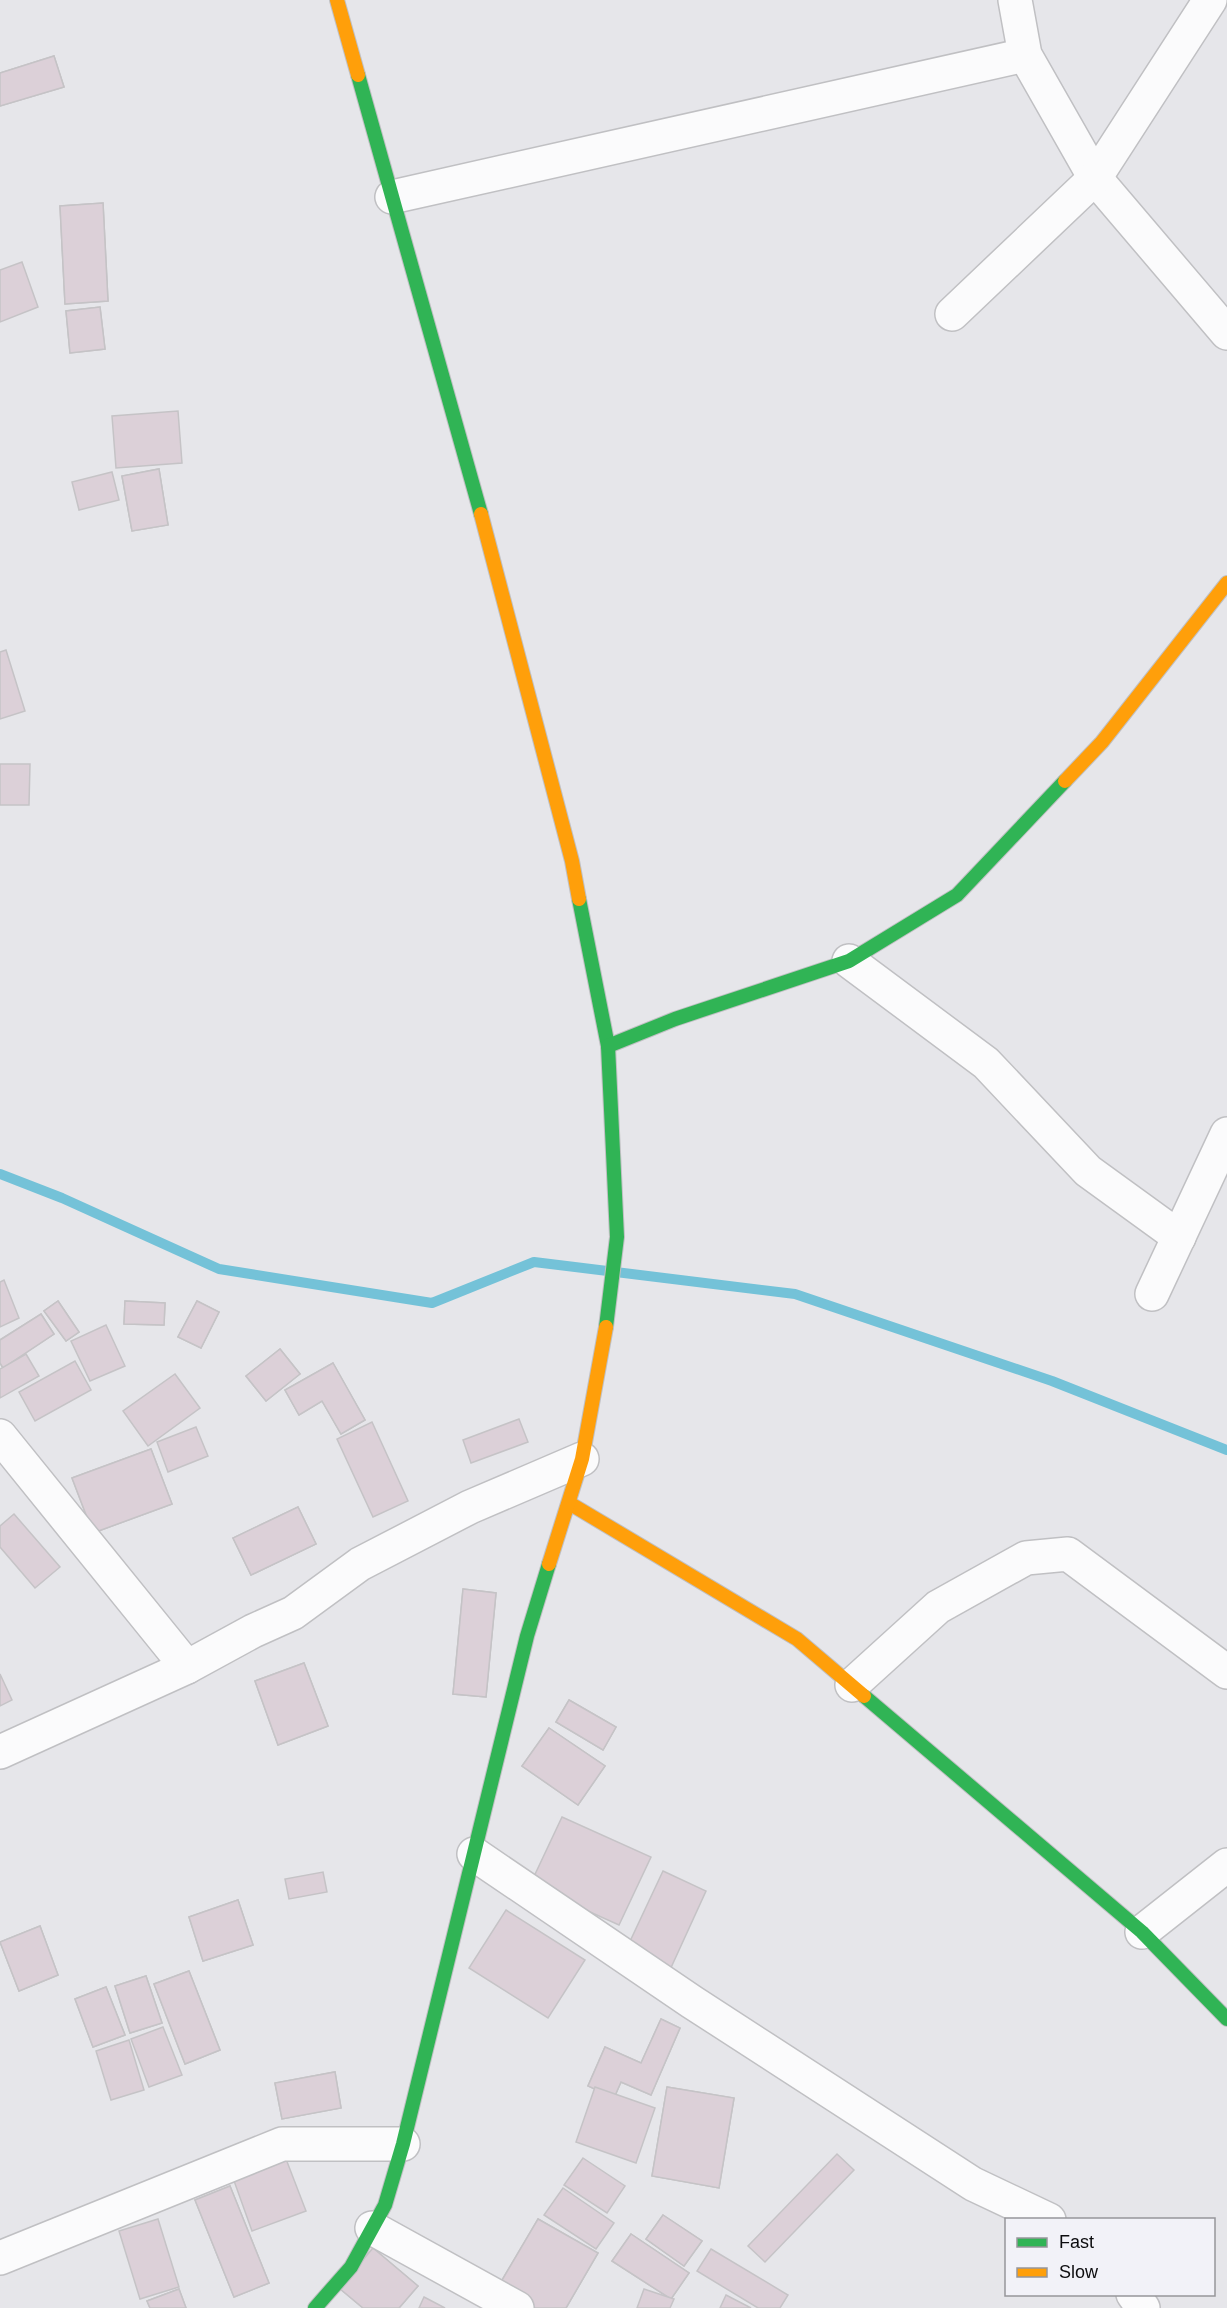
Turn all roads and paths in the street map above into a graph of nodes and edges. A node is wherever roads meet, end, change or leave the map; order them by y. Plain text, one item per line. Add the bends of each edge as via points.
1 (337, 0) edge
2 (1015, 0) edge
3 (1210, 0) edge
4 (1025, 55) junction
5 (1095, 178) junction
6 (392, 197) junction
7 (951, 314) dead end
8 (1227, 333) edge
9 (1227, 583) edge
10 (849, 961) junction
11 (608, 1046) junction
12 (1227, 1134) edge
13 (1179, 1237) junction
14 (1152, 1294) dead end
15 (0, 1436) edge
16 (582, 1459) junction
17 (569, 1503) junction
18 (187, 1667) junction
19 (1227, 1672) edge
20 (852, 1685) junction
21 (0, 1752) edge
22 (474, 1854) junction
23 (1227, 1866) edge
24 (1143, 1932) junction
25 (1227, 2019) edge
26 (403, 2144) junction
27 (1045, 2218) edge
28 (372, 2228) junction
29 (0, 2258) edge
30 (1134, 2296) edge
31 (315, 2308) edge
32 (517, 2308) edge
33 (1143, 2308) edge

1 - 6 street
2 - 4 street
3 - 5 street
4 - 5 street
4 - 6 street
5 - 7 street
5 - 8 street
6 - 11 street via 496,568 572,861
9 - 10 street via 1102,742 957,895
10 - 11 street via 675,1019
10 - 13 street via 986,1063 1088,1171
11 - 16 street via 617,1237 604,1341
12 - 13 street
13 - 14 street
15 - 18 street
16 - 17 street
16 - 18 street via 470,1507 360,1564 293,1613
17 - 20 street via 797,1639
17 - 22 street via 527,1636
18 - 21 street
19 - 20 street via 1068,1554 1026,1558 938,1607
20 - 24 street
22 - 26 street
22 - 27 street via 692,2002 973,2184
23 - 24 street
24 - 25 street
26 - 28 street via 385,2205
26 - 29 street via 282,2144
28 - 31 street via 351,2267
28 - 32 street
30 - 33 street

